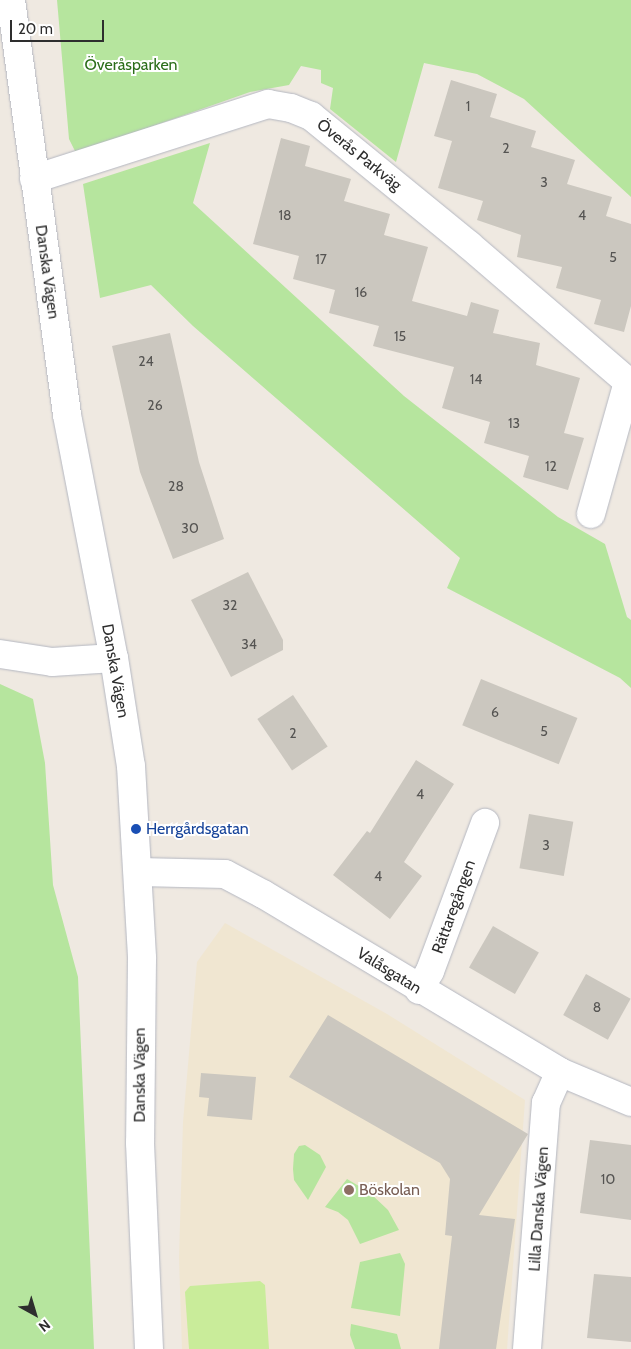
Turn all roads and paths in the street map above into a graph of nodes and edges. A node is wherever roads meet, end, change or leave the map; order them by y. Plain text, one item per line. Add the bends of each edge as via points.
1 (11, 0) edge
2 (34, 178) junction
3 (629, 377) edge
4 (592, 514) dead end
5 (0, 654) edge
6 (114, 658) junction
7 (485, 823) dead end
8 (139, 872) junction
9 (419, 990) junction
10 (560, 1072) junction
11 (631, 1102) edge
12 (149, 1349) edge
13 (528, 1349) edge

1 - 2 street, Danska Vägen
2 - 3 street, Överås Parkväg via 268,104 291,108 311,116 344,141
2 - 6 street, Danska Vägen via 67,415
3 - 4 street, Överås Parkväg
5 - 6 street via 52,662
6 - 8 street, Danska Vägen via 131,766
7 - 9 street, Rättaregången via 430,971
8 - 9 street, Valåsgatan via 225,874
8 - 12 street, Danska Vägen via 142,959 140,1143
9 - 10 street, Valåsgatan
10 - 11 street, Valåsgatan
10 - 13 street, Lilla Danska Vägen via 546,1104

